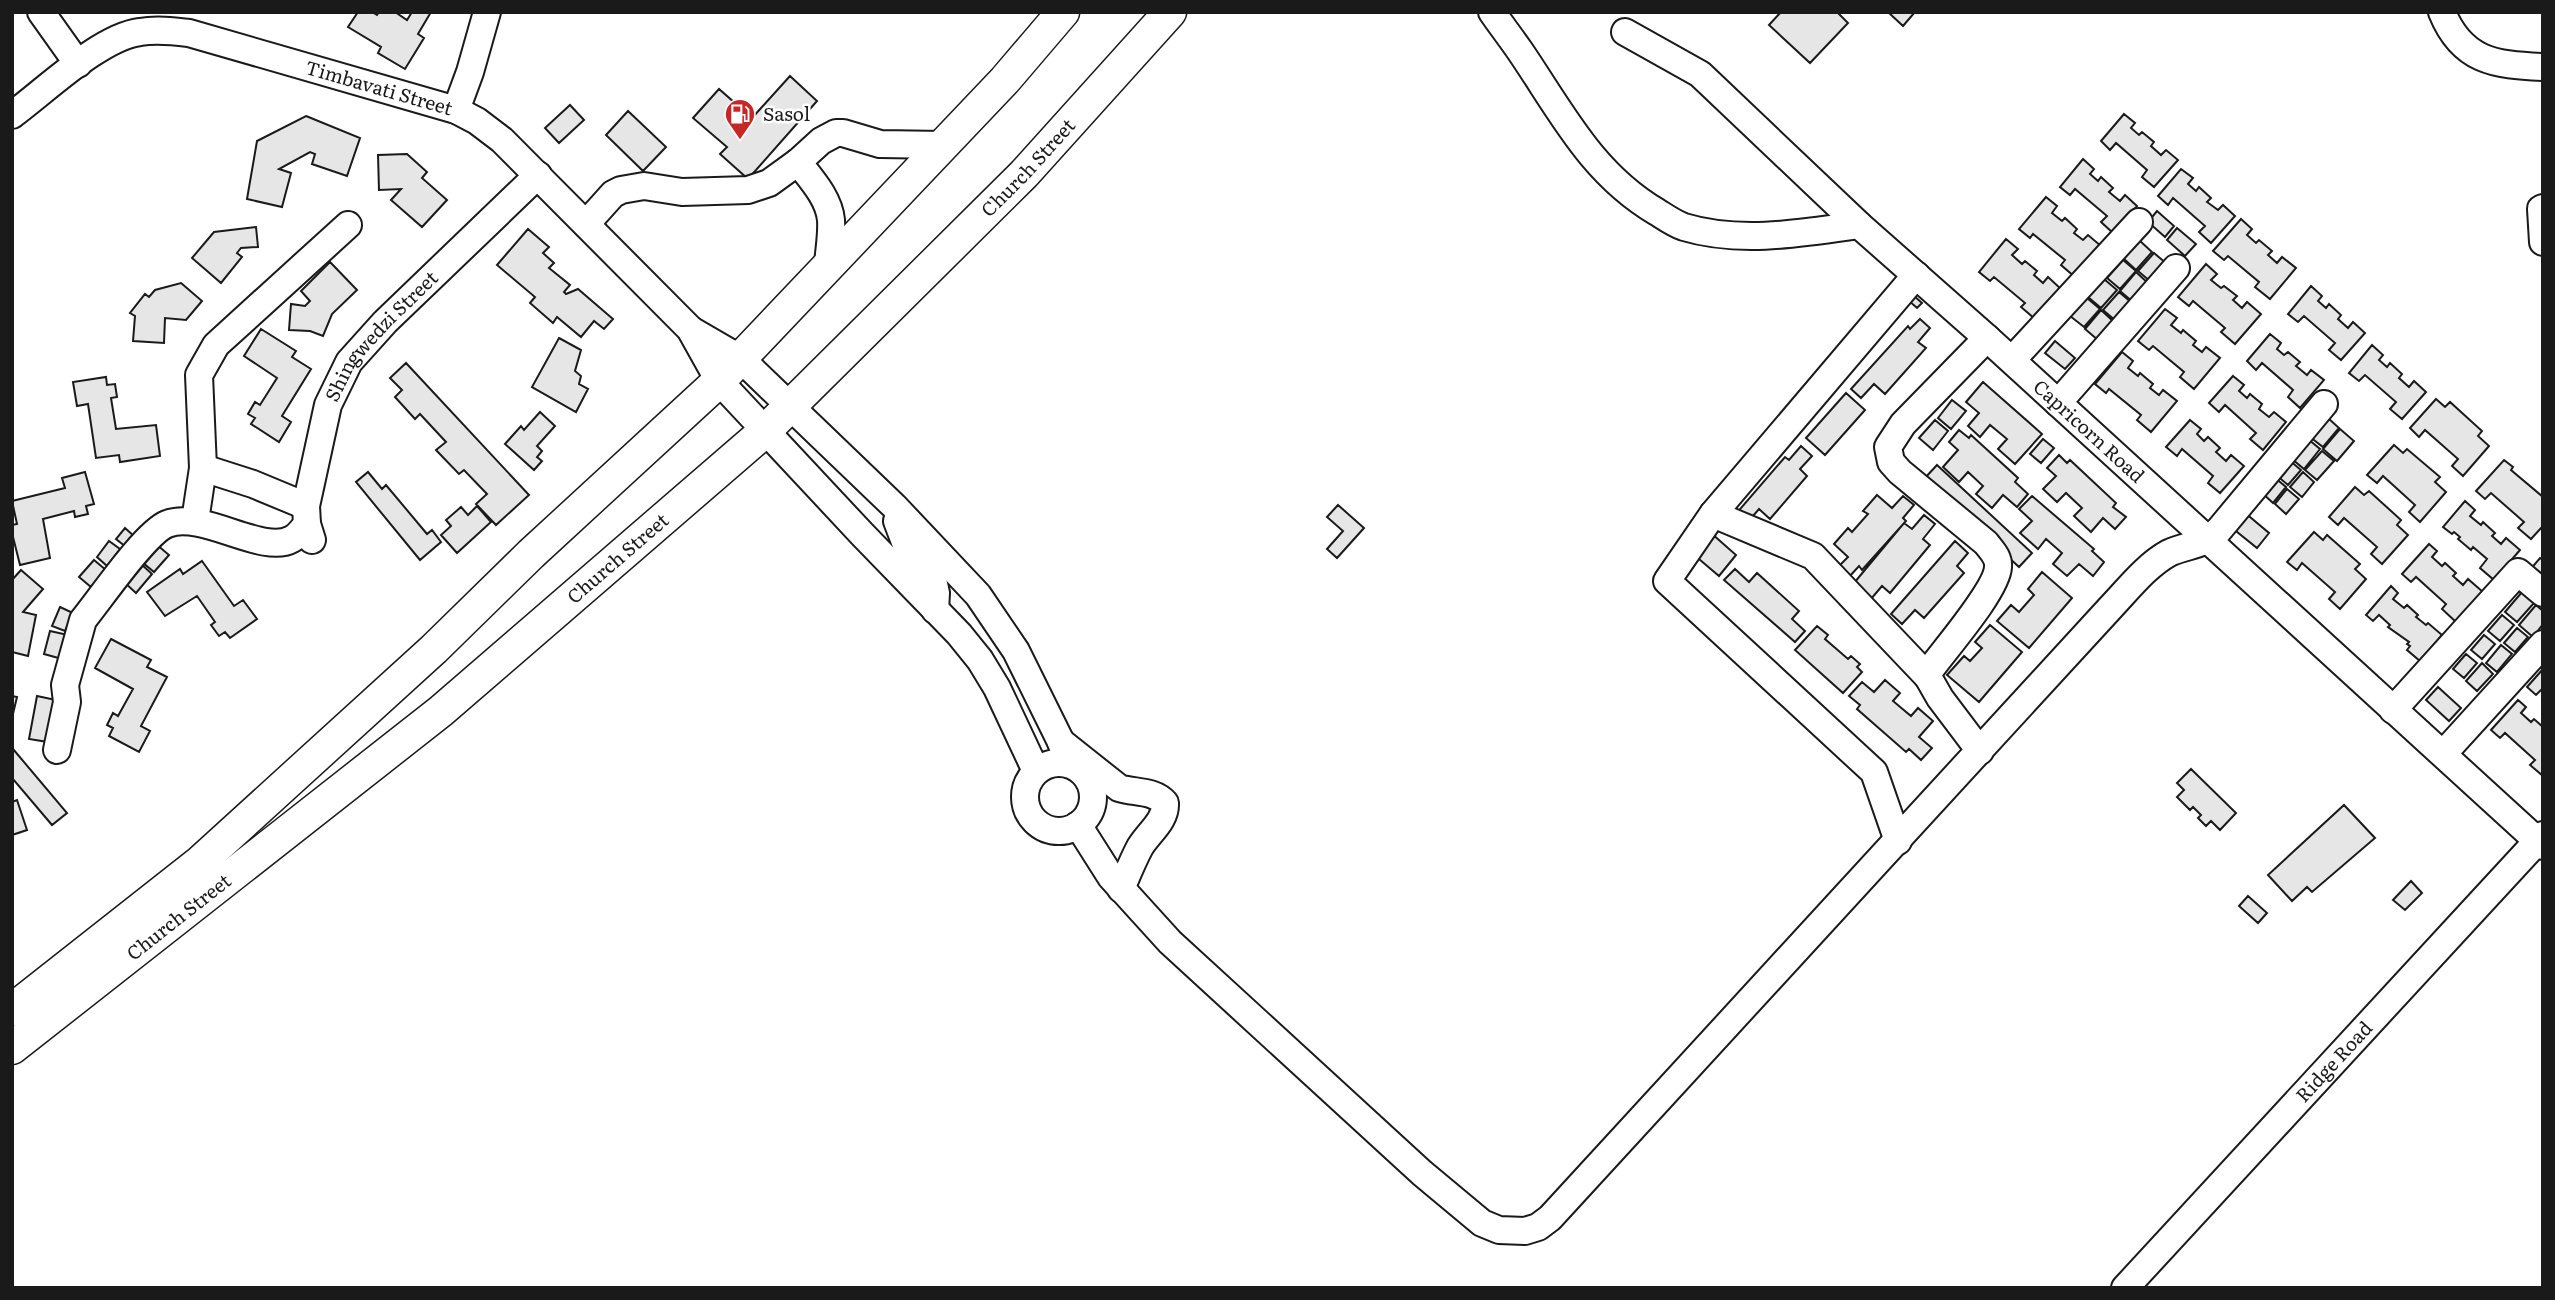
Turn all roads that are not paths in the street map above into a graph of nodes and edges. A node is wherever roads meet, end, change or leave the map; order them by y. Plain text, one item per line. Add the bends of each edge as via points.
1 (41, 12) edge
2 (487, 12) edge
3 (1063, 12) edge
4 (1170, 12) edge
5 (1492, 12) edge
6 (2442, 12) edge
7 (1625, 32) dead end
8 (78, 64) junction
9 (2543, 67) edge
10 (456, 110) junction
11 (12, 115) edge
12 (944, 145) junction
13 (798, 162) junction
14 (538, 175) junction
15 (2543, 208) edge
16 (2139, 222) dead end
17 (586, 223) junction
18 (348, 225) dead end
19 (1859, 225) junction
20 (2543, 242) edge
21 (828, 265) junction
22 (2176, 268) dead end
23 (1916, 275) junction
24 (690, 330) junction
25 (1987, 338) junction
26 (741, 359) junction
27 (2012, 360) junction
28 (719, 381) junction
29 (2058, 403) junction
30 (2324, 404) dead end
31 (789, 406) junction
32 (765, 431) junction
33 (203, 468) junction
34 (894, 506) junction
35 (1713, 514) junction
36 (195, 521) junction
37 (308, 523) junction
38 (2208, 541) junction
39 (2543, 593) edge
40 (935, 610) junction
41 (2543, 645) edge
42 (1928, 677) junction
43 (2393, 710) junction
44 (57, 750) dead end
45 (1980, 751) junction
46 (1065, 753) junction
47 (2443, 754) junction
48 (1037, 771) junction
49 (1078, 825) junction
50 (2541, 840) edge
51 (1898, 841) junction
52 (1121, 889) junction
53 (12, 1010) edge
54 (12, 1048) edge
55 (2125, 1288) edge

1 - 8 street
2 - 10 street
3 - 12 main road, Church Street
4 - 31 main road, Church Street via 1024,174
5 - 19 street via 1567,126 1594,159 1644,204 1682,226 1709,233 1757,235
6 - 9 street via 2472,54 2501,64
7 - 19 street, Capricorn Road via 1700,74
8 - 10 street, Timbavati Street via 119,37 176,31
8 - 11 street, Timbavati Street
10 - 14 street, Timbavati Street via 502,140
12 - 13 street via 880,144 836,133
12 - 21 main road, Church Street
13 - 17 street via 768,183 748,190 682,192 644,186 621,190
13 - 21 street via 828,208
14 - 17 street, Timbavati Street
14 - 37 street, Shingwedzi Street via 349,362 328,405
15 - 20 street
16 - 27 street
17 - 24 street, Timbavati Street
18 - 33 street via 216,345 199,375
19 - 23 street, Capricorn Road
21 - 26 main road, Church Street
22 - 29 street
23 - 25 street, Capricorn Road
23 - 35 street
24 - 26 street, Timbavati Street
24 - 28 street, Timbavati Street
25 - 27 street, Capricorn Road
25 - 42 street via 1903,424 1888,447 1891,462 1900,472 1986,543 1999,566 1993,585
26 - 28 main road, Church Street
26 - 31 street, Timbavati Street
27 - 29 street, Capricorn Road
28 - 32 street, Timbavati Street
28 - 53 main road, Church Street via 200,862
29 - 38 street, Capricorn Road
30 - 38 street
31 - 32 main road, Church Street
31 - 34 street, Timbavati Street
32 - 40 street, Timbavati Street
32 - 54 main road, Church Street via 440,711
33 - 36 street
33 - 37 street via 253,484
34 - 40 street via 905,542 936,583
34 - 46 street, Timbavati Street via 998,621
35 - 42 street via 1813,556
35 - 51 street via 1667,581 1874,772
36 - 37 street via 282,543 294,539
36 - 44 street via 167,524 140,546 83,620 65,685 67,702
38 - 43 street, Capricorn Road
38 - 45 street via 2169,553 2146,571
39 - 43 street via 2518,572
40 - 48 street, Timbavati Street via 980,660
41 - 47 street
42 - 45 street
43 - 47 street, Capricorn Road
45 - 51 street
46 - 48 street via 1057,763
46 - 49 street via 1087,776 1093,797 1086,818
46 - 52 street via 1119,788 1155,794 1165,803 1166,810 1141,845
47 - 50 street, Capricorn Road
48 - 49 street via 1029,780 1025,802 1036,822 1056,831
49 - 52 street
50 - 55 street, Ridge Road
51 - 52 street via 1550,1218 1538,1227 1512,1232 1482,1223 1422,1173 1170,942

